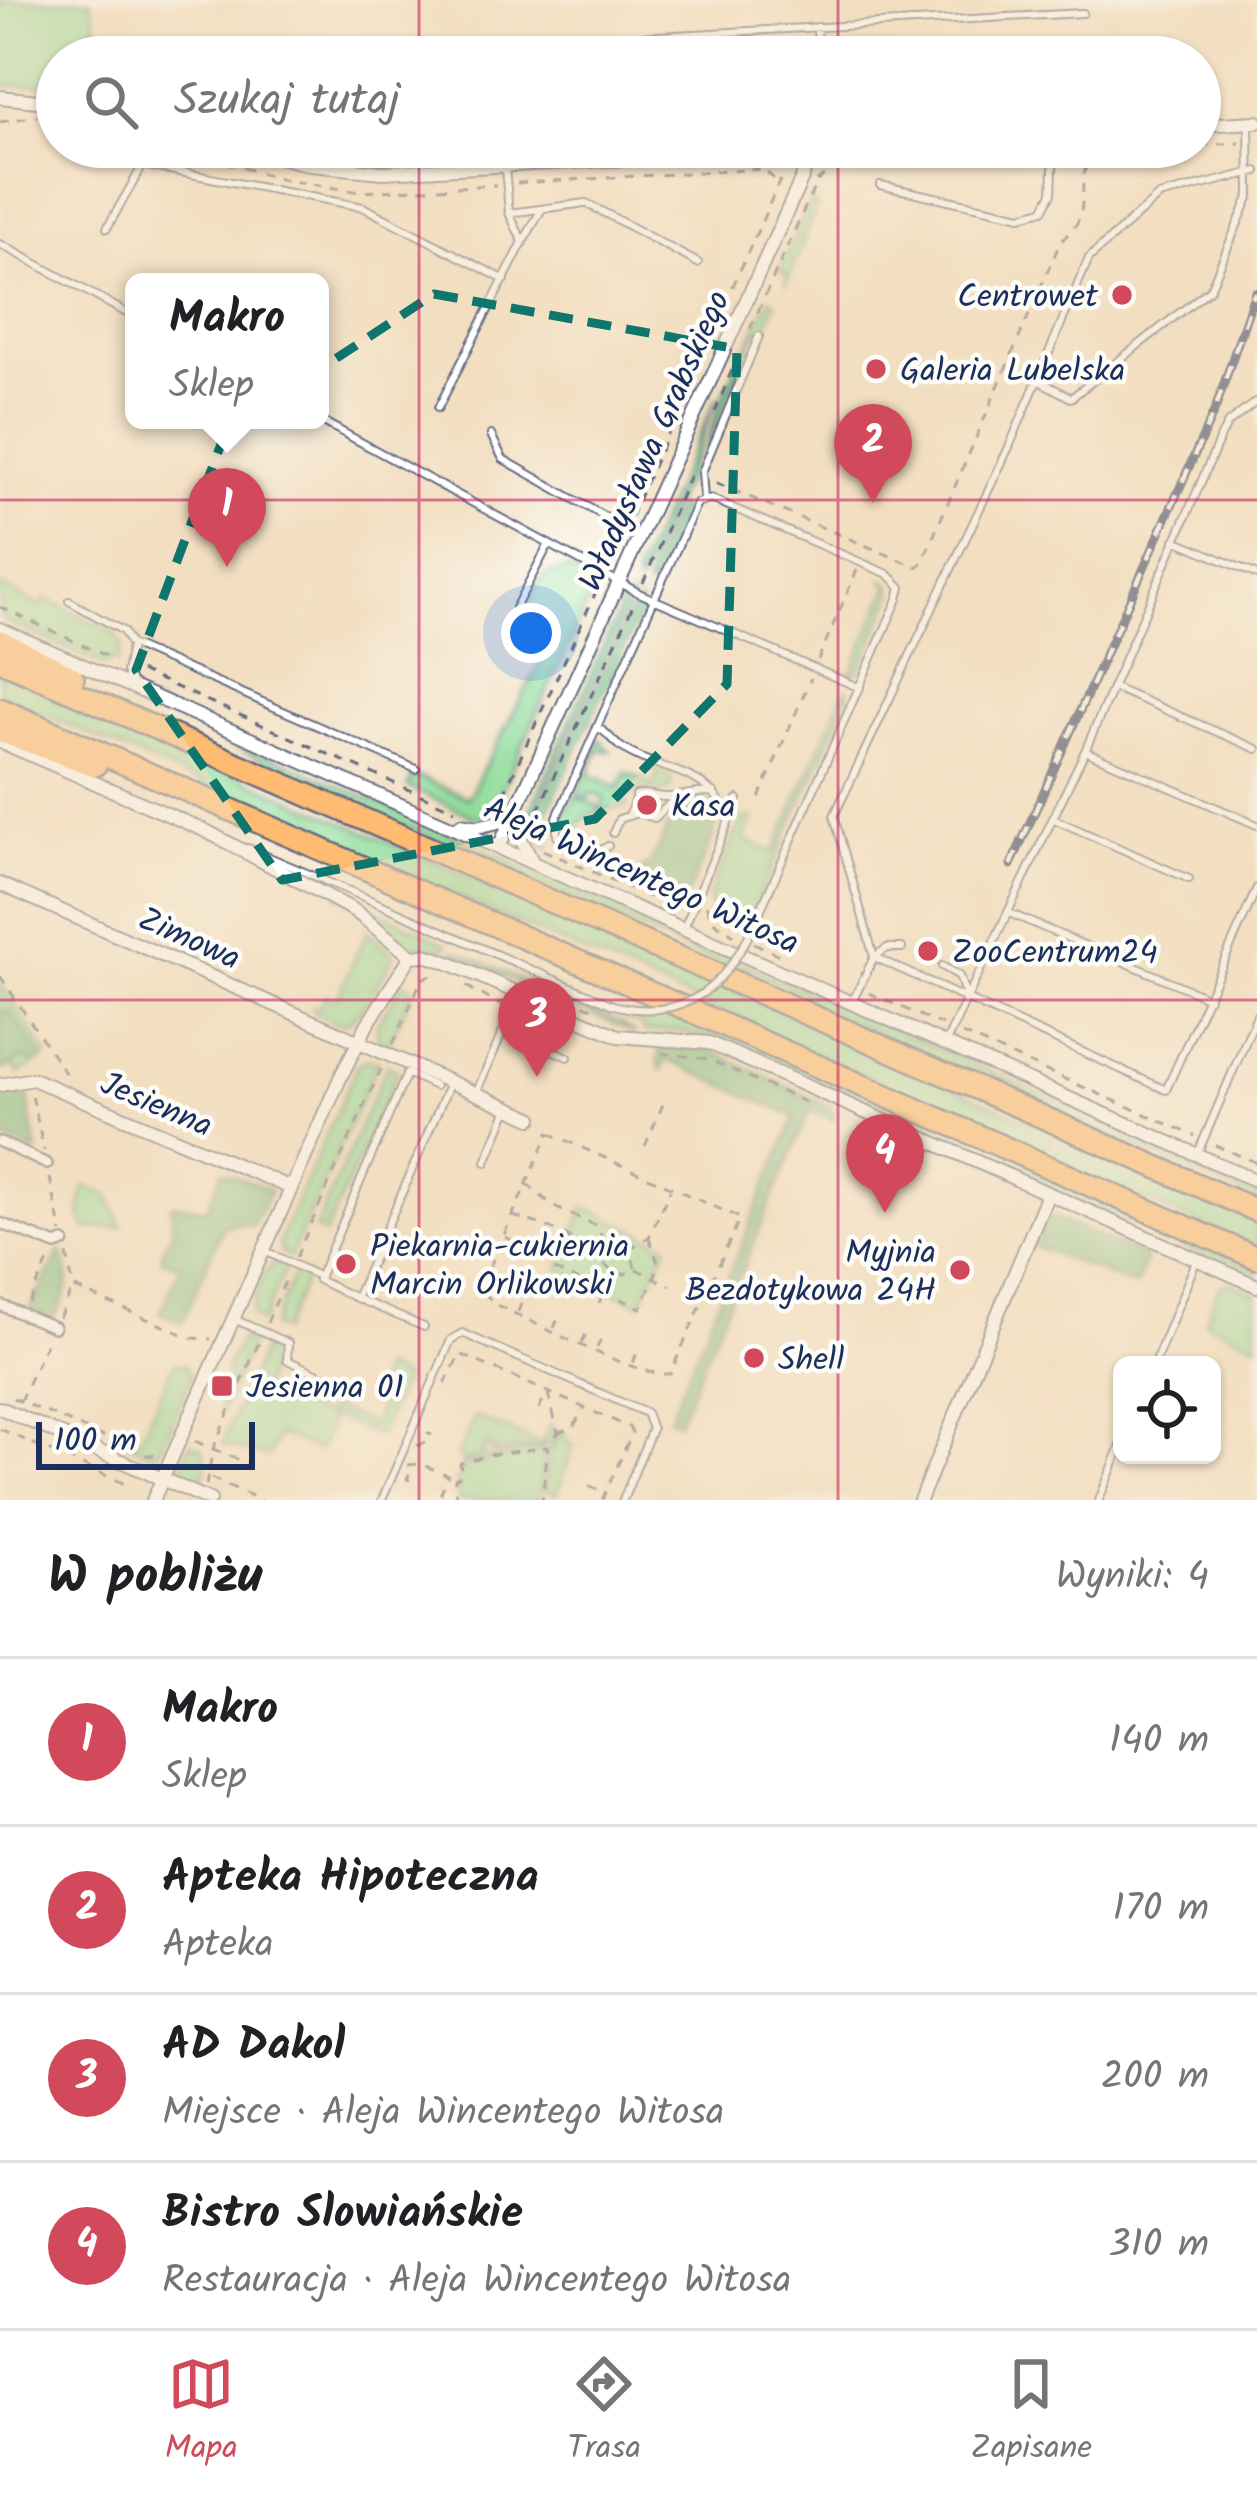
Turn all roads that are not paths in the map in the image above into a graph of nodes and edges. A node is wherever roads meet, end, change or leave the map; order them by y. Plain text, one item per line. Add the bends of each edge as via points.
1 (1083, 13) dead end
2 (817, 27) junction
3 (655, 36) edge
4 (817, 36) edge
5 (0, 98) edge
6 (36, 101) edge
7 (36, 104) edge
8 (0, 107) edge
9 (1253, 122) edge
10 (1221, 124) edge
11 (141, 168) edge
12 (159, 168) edge
13 (327, 168) edge
14 (452, 168) edge
15 (498, 168) edge
16 (808, 168) edge
17 (1053, 168) edge
18 (1254, 171) edge
19 (880, 185) dead end
20 (543, 207) junction
21 (509, 213) junction
22 (107, 228) dead end
23 (523, 242) junction
24 (0, 244) edge
25 (698, 263) dead end
26 (506, 280) junction
27 (125, 312) edge
28 (760, 336) dead end
29 (1038, 380) junction
30 (1257, 401) edge
31 (438, 408) dead end
32 (329, 425) edge
33 (491, 436) dead end
34 (704, 499) junction
35 (641, 537) junction
36 (1175, 540) junction
37 (548, 546) junction
38 (1257, 574) edge
39 (620, 583) junction
40 (652, 599) junction
41 (68, 602) dead end
42 (515, 608) dead end
43 (0, 629) edge
44 (0, 641) edge
45 (130, 644) junction
46 (0, 660) edge
47 (135, 687) junction
48 (1112, 687) junction
49 (860, 688) junction
50 (0, 709) edge
51 (596, 727) junction
52 (155, 728) junction
53 (0, 731) edge
54 (0, 741) edge
55 (1257, 749) edge
56 (1085, 751) junction
57 (416, 769) dead end
58 (714, 792) junction
59 (682, 794) junction
60 (200, 797) junction
61 (738, 799) dead end
62 (629, 816) junction
63 (730, 817) junction
64 (511, 819) junction
65 (1054, 819) junction
66 (442, 822) junction
67 (1257, 826) edge
68 (206, 831) junction
69 (613, 833) dead end
70 (608, 846) dead end
71 (499, 847) junction
72 (533, 862) junction
73 (1189, 879) dead end
74 (0, 884) edge
75 (1257, 888) edge
76 (1009, 913) junction
77 (684, 928) junction
78 (902, 948) dead end
79 (410, 956) junction
80 (874, 957) junction
81 (942, 966) dead end
82 (855, 995) junction
83 (1209, 998) junction
84 (967, 999) junction
85 (1257, 1015) edge
86 (358, 1040) junction
87 (945, 1044) junction
88 (568, 1058) dead end
89 (451, 1082) junction
90 (0, 1085) edge
91 (435, 1085) dead end
92 (476, 1093) junction
93 (508, 1108) junction
94 (532, 1118) dead end
95 (0, 1142) edge
96 (1197, 1155) junction
97 (485, 1162) dead end
98 (47, 1164) road end
99 (1257, 1181) edge
100 (291, 1188) junction
101 (1048, 1194) junction
102 (1257, 1211) edge
103 (0, 1223) edge
104 (60, 1244) road end
105 (263, 1251) junction
106 (1257, 1258) edge
107 (1197, 1259) junction
108 (320, 1276) junction
109 (1257, 1286) edge
110 (356, 1298) junction
111 (0, 1305) edge
112 (233, 1319) junction
113 (54, 1327) road end
114 (424, 1328) dead end
115 (1158, 1356) edge
116 (330, 1379) dead end
117 (3, 1401) edge
118 (1114, 1464) edge
119 (162, 1480) junction
120 (153, 1500) edge
121 (210, 1500) edge
122 (382, 1500) edge
123 (623, 1500) edge
124 (920, 1500) edge
125 (1099, 1500) edge

1 - 2 lane
2 - 3 lane
2 - 4 lane
5 - 6 street
7 - 8 street
9 - 10 street
9 - 18 lane
11 - 22 lane
12 - 26 lane via 363,207
13 - 14 street
15 - 21 lane
16 - 35 street, Władysława Grabskiego
17 - 19 lane via 1043,210 1021,216
18 - 29 lane via 1159,196 1089,258
18 - 29 lane via 1210,289 1071,398
20 - 21 lane
20 - 23 lane
20 - 25 lane via 586,203
21 - 23 lane
23 - 26 lane
24 - 27 lane
26 - 31 lane
28 - 34 lane via 702,472
29 - 80 lane via 834,816
30 - 36 lane via 1228,423
32 - 37 lane
33 - 35 lane via 503,459
34 - 40 lane via 693,507
34 - 49 lane via 896,579 901,593
35 - 39 street, Władysława Grabskiego
36 - 38 lane
36 - 48 lane
37 - 39 lane
37 - 42 lane
39 - 40 lane
39 - 64 street, Władysława Grabskiego
40 - 49 lane
40 - 51 lane
41 - 45 lane via 123,631
43 - 47 street, Aleja Wincentego Witosa
44 - 52 main road
45 - 47 lane via 127,676
45 - 57 lane
46 - 52 main road, Aleja Wincentego Witosa
47 - 66 street, Aleja Wincentego Witosa
48 - 55 lane
48 - 56 lane
49 - 68 lane, bridge via 738,958 718,983 676,1005 613,1004
50 - 60 main road
51 - 58 lane
51 - 70 lane via 555,826 567,847 591,853
52 - 102 main road, Aleja Wincentego Witosa
53 - 60 main road
54 - 68 street
56 - 65 lane
56 - 67 lane
58 - 59 lane
58 - 63 lane
59 - 62 lane via 662,815
59 - 62 lane via 642,792
60 - 106 main road
61 - 63 lane
62 - 69 lane
63 - 77 lane
64 - 66 street via 477,827
64 - 71 street, Władysława Grabskiego
64 - 72 street
65 - 73 lane
65 - 76 lane
66 - 71 street, Aleja Wincentego Witosa
68 - 79 street via 355,911
71 - 72 street, Aleja Wincentego Witosa
72 - 77 street, Aleja Wincentego Witosa
74 - 86 street, Zimowa
75 - 83 lane
76 - 83 lane
76 - 84 lane
77 - 82 street, Aleja Wincentego Witosa
78 - 80 lane
79 - 86 street
79 - 101 street via 444,961 618,1036 709,1043
80 - 82 lane
80 - 84 lane
81 - 84 lane via 958,976
82 - 87 street, Aleja Wincentego Witosa
83 - 84 lane via 1166,1090
84 - 87 lane
85 - 96 lane
86 - 89 street, Zimowa
86 - 100 street
87 - 96 street, Aleja Wincentego Witosa
88 - 92 lane via 504,1029
89 - 92 street, Zimowa
89 - 110 lane
90 - 100 street, Jesienna via 28,1080
91 - 108 lane via 407,1072
92 - 93 street, Zimowa
93 - 94 street, Zimowa
93 - 97 lane
95 - 98 street
96 - 99 street, Aleja Wincentego Witosa
100 - 105 street
101 - 107 street
101 - 124 street
103 - 104 street
105 - 108 lane
105 - 112 street
107 - 109 street
107 - 115 lane
108 - 110 lane
110 - 114 lane
111 - 113 street
112 - 116 lane via 288,1343 287,1360
112 - 119 street
117 - 119 street
118 - 125 lane
119 - 120 street
119 - 121 street
122 - 123 lane via 451,1340 462,1333 646,1413 652,1429

